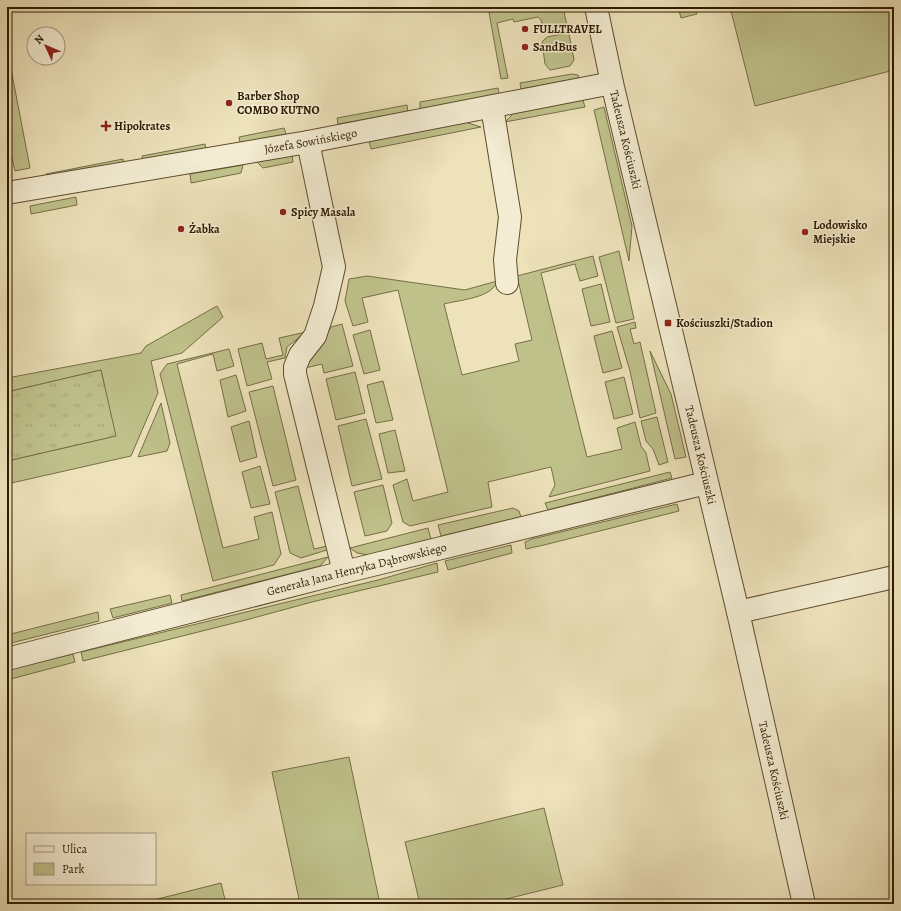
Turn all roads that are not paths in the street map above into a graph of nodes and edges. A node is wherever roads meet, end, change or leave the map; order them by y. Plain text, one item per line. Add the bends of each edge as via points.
1 (596, 7) edge
2 (612, 83) junction
3 (492, 107) junction
4 (308, 142) junction
5 (7, 193) edge
6 (507, 283) dead end
7 (706, 483) junction
8 (344, 572) junction
9 (894, 577) edge
10 (738, 612) junction
11 (7, 659) edge
12 (804, 904) edge

1 - 2 street, Tadeusza Kościuszki
2 - 3 street, Józefa Sowińskiego
2 - 7 street, Tadeusza Kościuszki
3 - 4 street, Józefa Sowińskiego
3 - 6 street via 510,217 504,260
4 - 5 street, Józefa Sowińskiego
4 - 8 street via 334,267 315,336 298,359 295,374
7 - 8 street, Generała Jana Henryka Dąbrowskiego
7 - 10 street, Tadeusza Kościuszki
8 - 11 street, Generała Jana Henryka Dąbrowskiego
9 - 10 street
10 - 12 street, Tadeusza Kościuszki

